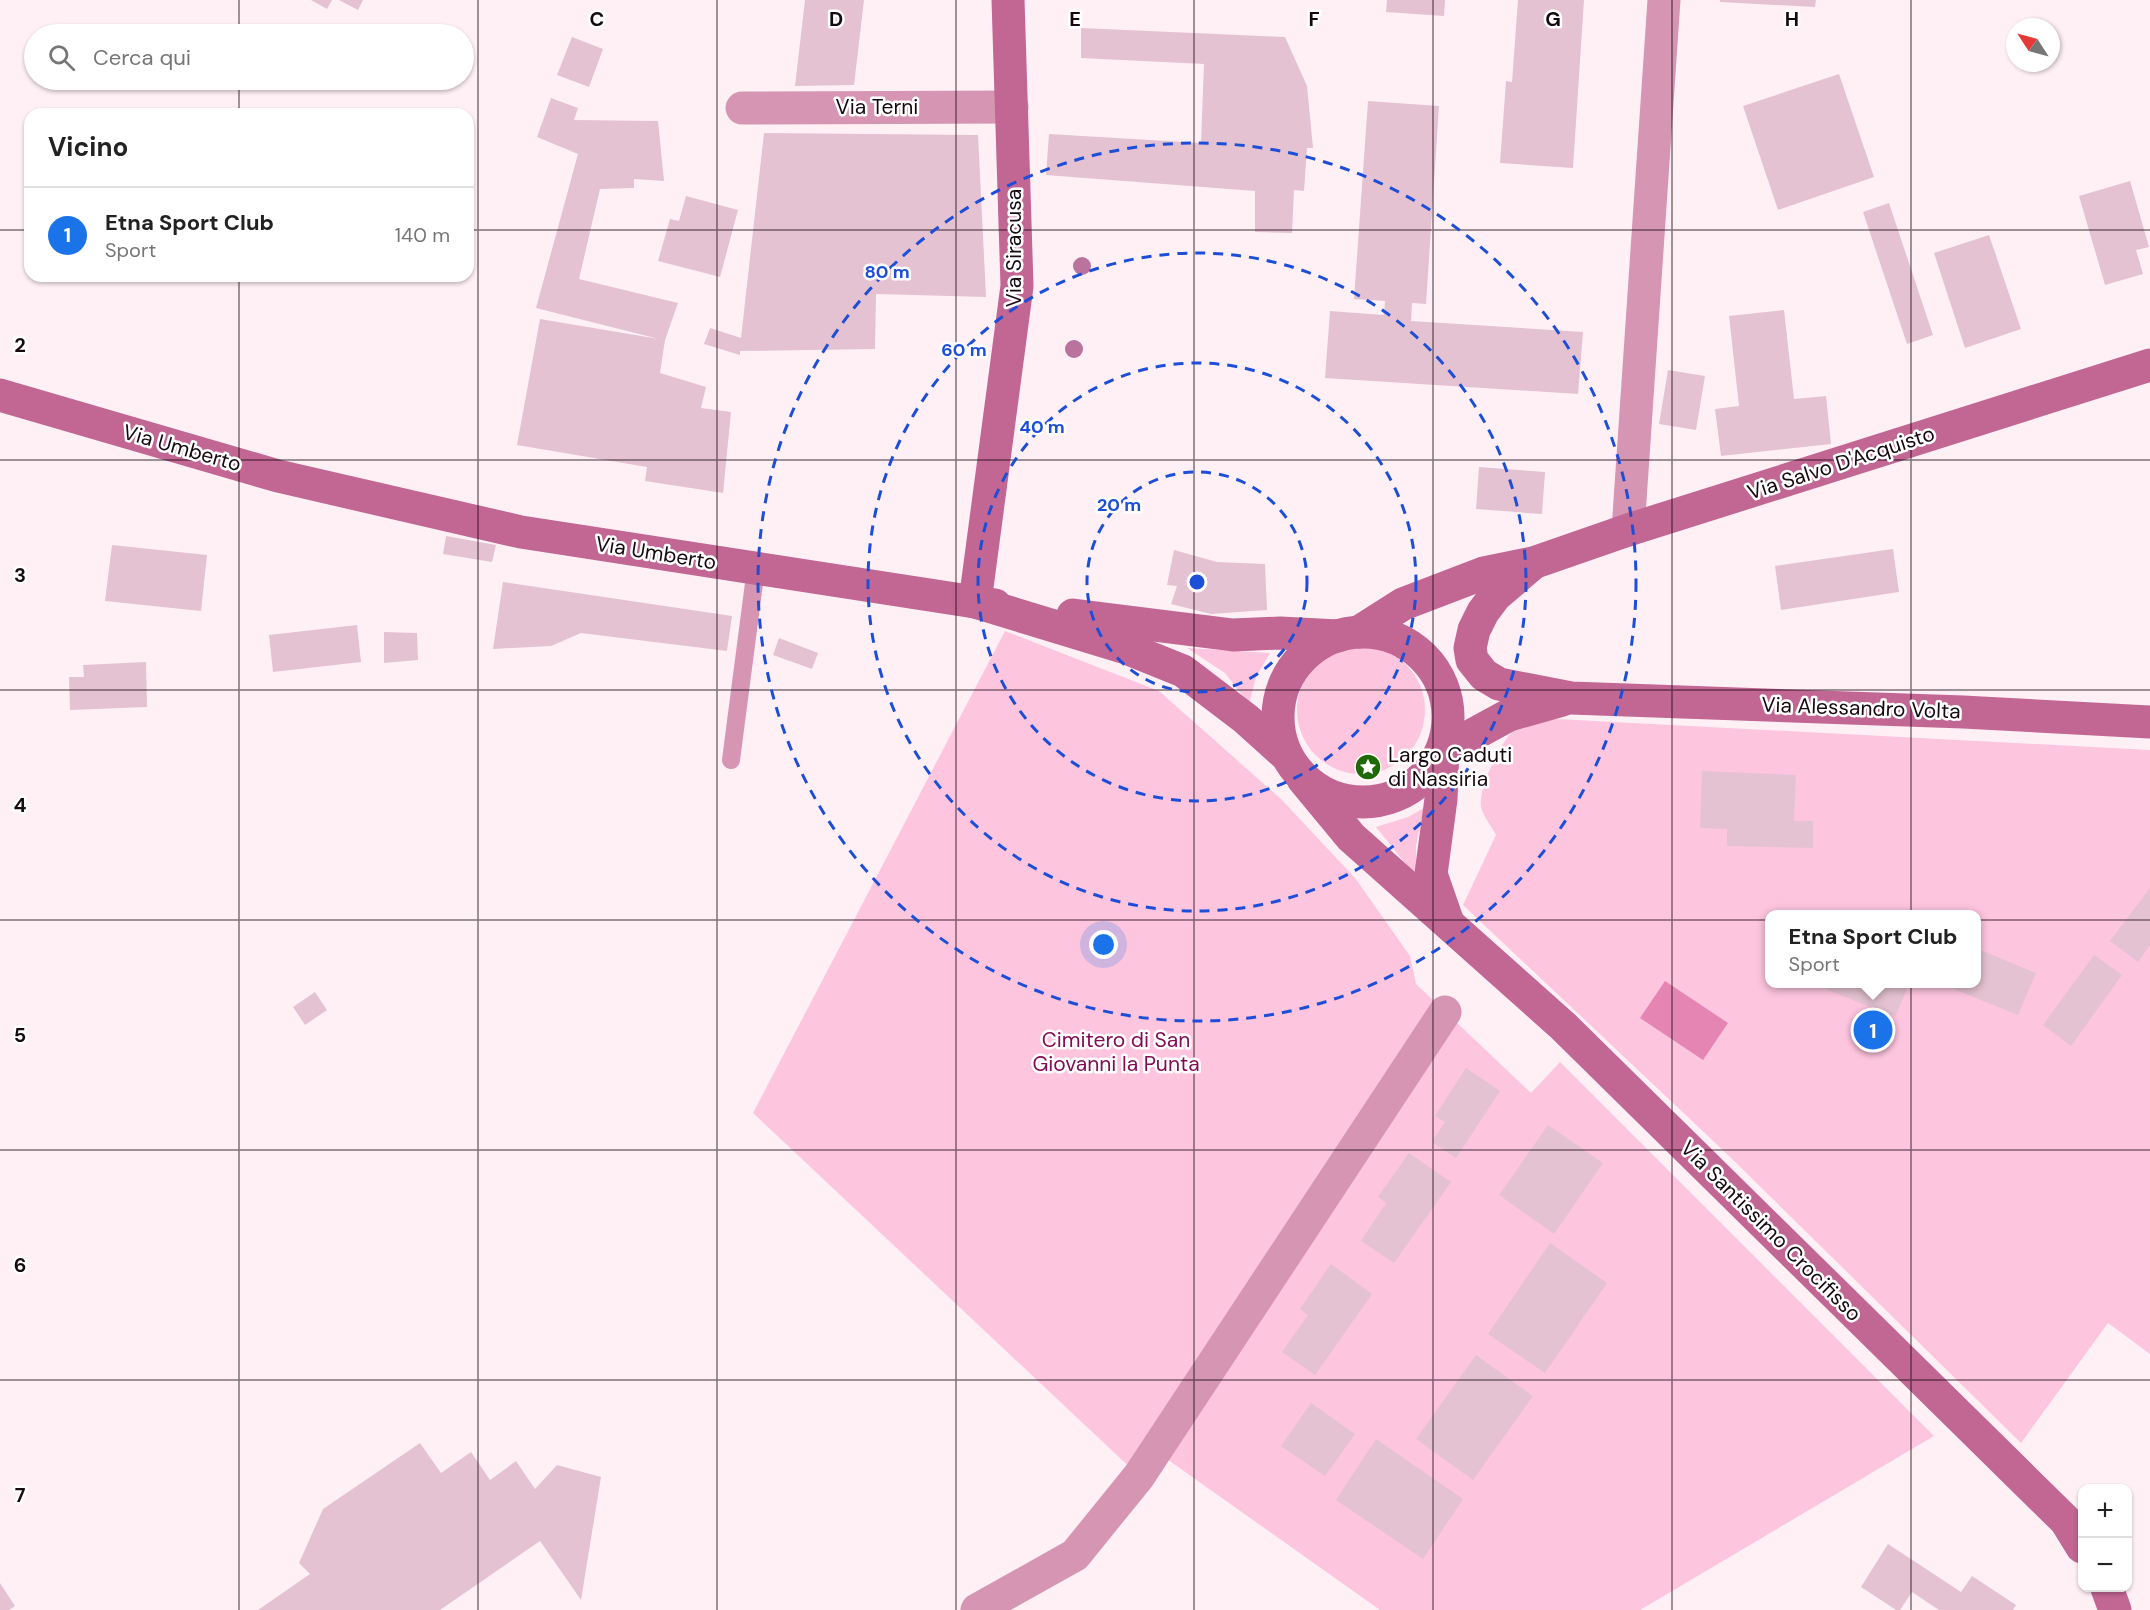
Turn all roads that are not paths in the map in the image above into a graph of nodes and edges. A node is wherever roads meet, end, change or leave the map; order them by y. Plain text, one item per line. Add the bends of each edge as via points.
1 (1008, 0) edge
2 (1664, 0) edge
3 (1012, 107) junction
4 (742, 108) dead end
5 (2150, 364) edge
6 (0, 395) edge
7 (1628, 530) junction
8 (1533, 563) junction
9 (756, 568) junction
10 (975, 602) junction
11 (1474, 630) junction
12 (1348, 634) junction
13 (1411, 647) junction
14 (1454, 664) junction
15 (1484, 675) junction
16 (1446, 697) junction
17 (1571, 698) junction
18 (2150, 722) edge
19 (1443, 751) junction
20 (730, 760) dead end
21 (1295, 767) junction
22 (1449, 924) junction
23 (1445, 1012) dead end
24 (2078, 1540) edge
25 (2109, 1592) edge
26 (977, 1610) edge
27 (2115, 1610) edge

1 - 3 street, Via Siracusa
2 - 7 street
3 - 4 street, Via Terni
3 - 10 street, Via Siracusa via 1017,286
5 - 7 street, Via Salvo D'Acquisto
6 - 9 street, Via Umberto via 278,476 521,532
7 - 8 street, Via Salvo D'Acquisto
8 - 11 street via 1495,596
8 - 12 street via 1484,573 1403,604
9 - 10 street, Via Umberto
9 - 20 lane
10 - 12 street via 1233,635
10 - 21 street, Via Umberto via 1126,648 1183,671 1246,719
11 - 14 street
11 - 15 street via 1472,660
12 - 13 street via 1377,634
12 - 21 street via 1312,649 1292,671 1280,697 1278,727
13 - 14 street
13 - 16 street via 1438,678
14 - 15 street
14 - 16 street
15 - 17 street via 1499,684
16 - 19 street via 1448,723
17 - 18 street, Via Alessandro Volta
17 - 19 street via 1509,715
19 - 21 street via 1423,777 1402,793 1377,802 1350,802 1325,794
19 - 22 street via 1431,874
21 - 22 street, Via Santissimo Crocifisso via 1351,837
22 - 24 street, Via Santissimo Crocifisso via 1563,1026 2066,1521
23 - 26 street via 1140,1476 1075,1555
25 - 27 street

